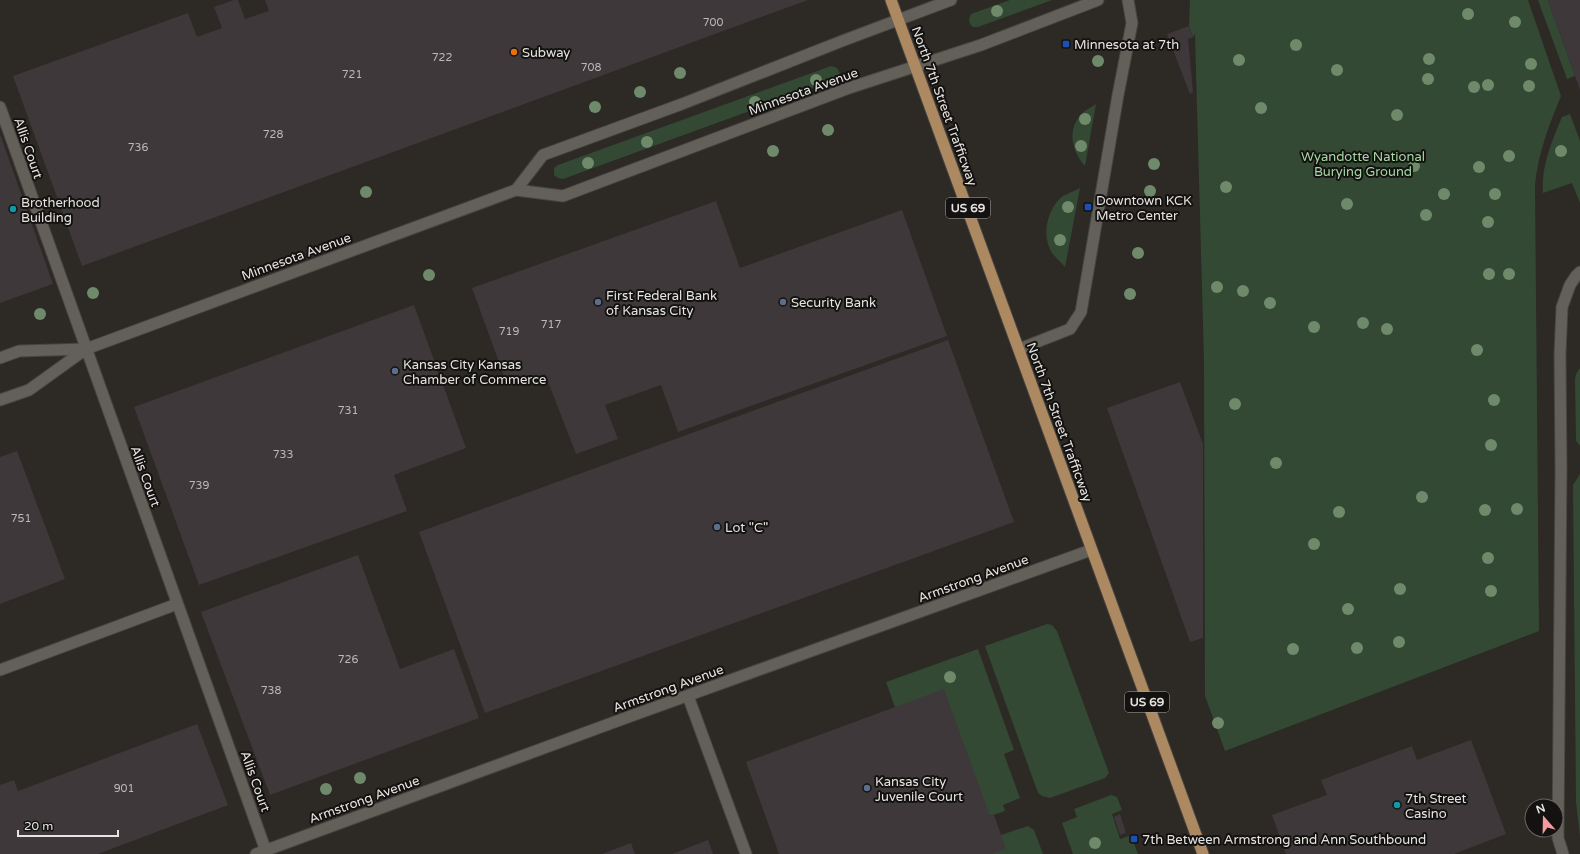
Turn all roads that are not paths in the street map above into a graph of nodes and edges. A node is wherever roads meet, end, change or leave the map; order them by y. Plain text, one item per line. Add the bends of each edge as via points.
1 (891, 0) edge
2 (951, 0) edge
3 (1098, 0) edge
4 (1128, 0) edge
5 (898, 19) junction
6 (916, 67) junction
7 (0, 107) edge
8 (516, 190) junction
9 (1580, 272) edge
10 (86, 349) junction
11 (1019, 349) junction
12 (0, 358) edge
13 (0, 400) edge
14 (1092, 550) junction
15 (178, 604) junction
16 (0, 670) edge
17 (688, 696) junction
18 (263, 853) edge
19 (746, 854) edge
20 (1203, 854) edge
21 (1563, 854) edge

1 - 5 main road, North 7th Street Trafficway / US 69
2 - 5 main road
3 - 6 main road, Minnesota Avenue via 981,46
4 - 11 main road via 1132,23 1081,312 1070,329
5 - 6 main road, North 7th Street Trafficway / US 69
5 - 8 main road via 682,104 543,155
6 - 8 main road, Minnesota Avenue via 849,88 563,196
6 - 11 main road, North 7th Street Trafficway / US 69
7 - 10 main road, Allis Court
8 - 10 main road, Minnesota Avenue
9 - 21 main road via 1570,285 1562,307 1560,354 1558,838
10 - 12 main road, Minnesota Avenue via 19,351
10 - 13 main road, Minnesota Avenue via 29,390
10 - 15 main road, Allis Court
11 - 14 main road, North 7th Street Trafficway / US 69
14 - 17 main road, Armstrong Avenue
14 - 20 main road, North 7th Street Trafficway / US 69
15 - 16 main road
15 - 18 main road, Allis Court
17 - 18 main road, Armstrong Avenue
17 - 19 main road

